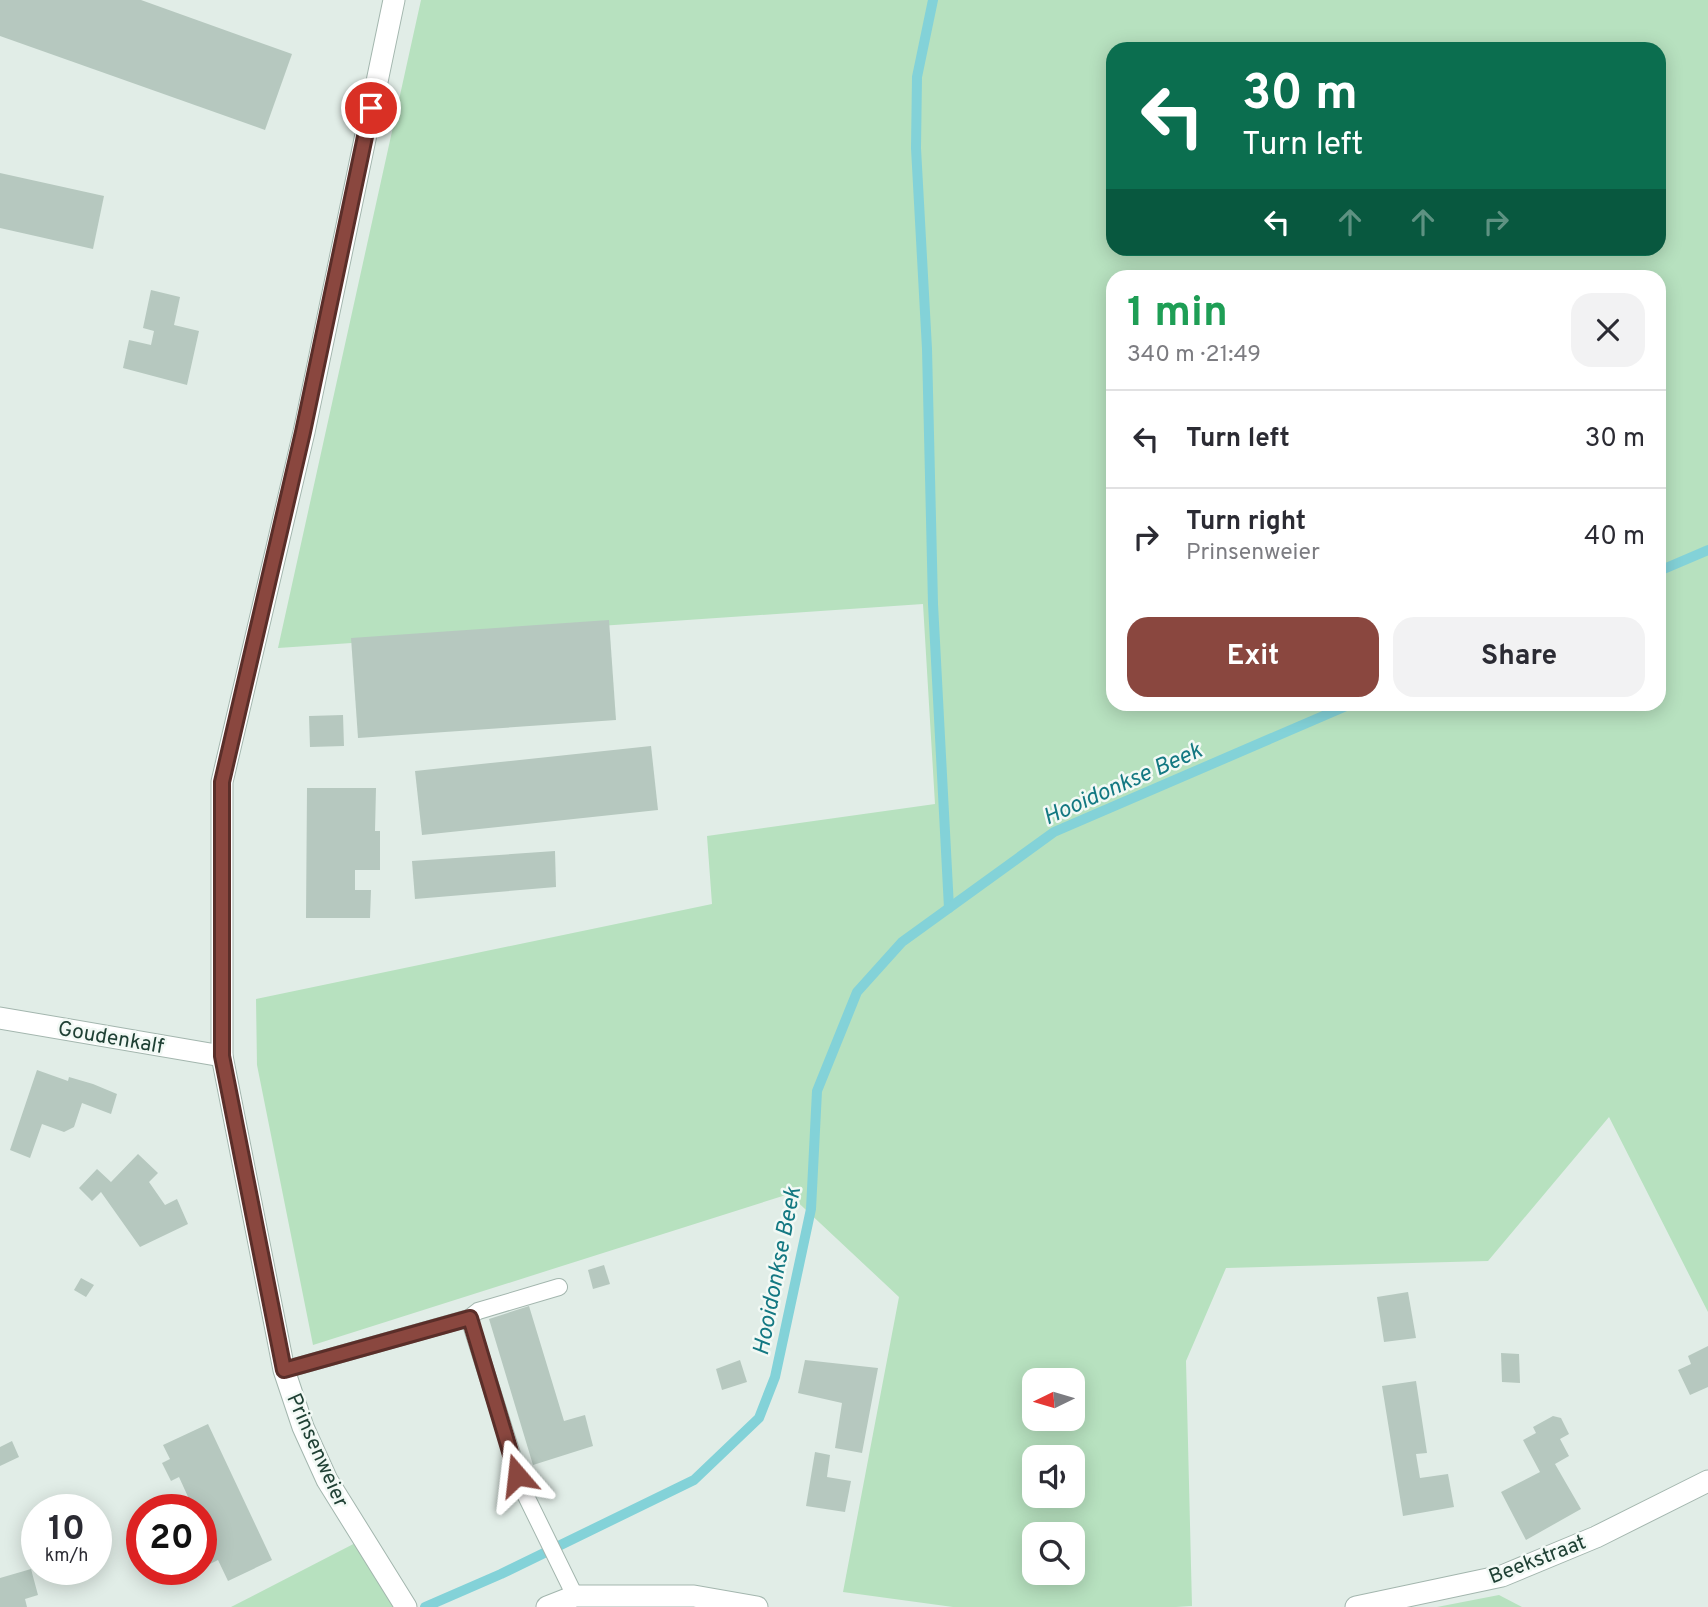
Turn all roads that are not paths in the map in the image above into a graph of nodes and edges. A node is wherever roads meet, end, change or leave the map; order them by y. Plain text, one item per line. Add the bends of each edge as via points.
1 (394, 0) edge
2 (0, 1018) edge
3 (222, 1056) junction
4 (559, 1287) dead end
5 (470, 1318) junction
6 (284, 1370) junction
7 (1708, 1481) edge
8 (575, 1596) junction
9 (403, 1602) edge
10 (547, 1607) edge
11 (757, 1607) edge
12 (1356, 1607) edge

1 - 3 street, Prinsenweier via 306,419 222,782
2 - 3 street, Goudenkalf
3 - 6 street, Prinsenweier
4 - 5 lane via 478,1311
5 - 6 lane
5 - 8 lane via 517,1475
6 - 9 street, Prinsenweier via 327,1480
7 - 12 street, Beekstraat via 1596,1537 1502,1576
8 - 10 street
8 - 11 street via 694,1596

